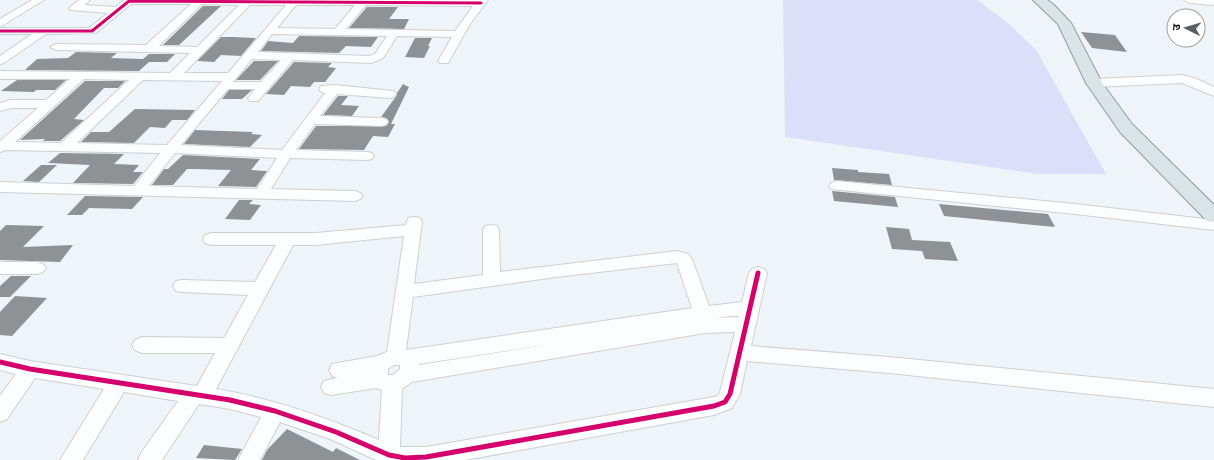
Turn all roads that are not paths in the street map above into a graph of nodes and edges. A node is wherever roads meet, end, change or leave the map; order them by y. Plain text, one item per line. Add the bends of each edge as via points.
1 (39, 0) edge
2 (85, 0) edge
3 (295, 0) edge
4 (1039, 0) edge
5 (1189, 0) edge
6 (130, 1) edge
7 (200, 1) junction
8 (248, 1) edge
9 (365, 1) edge
10 (482, 1) edge
11 (1214, 2) edge
12 (119, 10) junction
13 (0, 24) edge
14 (0, 30) edge
15 (44, 31) junction
16 (92, 31) junction
17 (269, 31) junction
18 (338, 32) junction
19 (394, 33) junction
20 (459, 34) junction
21 (56, 47) dead end
22 (72, 47) junction
23 (149, 49) junction
24 (201, 50) junction
25 (248, 55) junction
26 (290, 57) junction
27 (444, 61) dead end
28 (0, 62) edge
29 (0, 75) edge
30 (82, 75) junction
31 (140, 76) junction
32 (174, 76) junction
33 (228, 81) junction
34 (1094, 83) junction
35 (265, 86) junction
36 (1214, 92) edge
37 (390, 94) dead end
38 (254, 98) dead end
39 (49, 104) junction
40 (0, 108) edge
41 (311, 120) junction
42 (381, 122) dead end
43 (1, 146) edge
44 (66, 146) junction
45 (170, 149) junction
46 (286, 154) junction
47 (367, 156) dead end
48 (836, 186) dead end
49 (0, 187) edge
50 (138, 190) junction
51 (262, 192) junction
52 (355, 196) dead end
53 (1214, 216) edge
54 (1214, 225) edge
55 (491, 230) dead end
56 (211, 239) dead end
57 (288, 240) junction
58 (0, 268) edge
59 (37, 268) dead end
60 (758, 273) dead end
61 (492, 280) junction
62 (182, 286) dead end
63 (261, 289) junction
64 (404, 292) junction
65 (703, 314) junction
66 (748, 316) junction
67 (142, 345) dead end
68 (230, 346) junction
69 (739, 353) junction
70 (0, 362) edge
71 (30, 369) junction
72 (393, 369) junction
73 (335, 379) dead end
74 (119, 382) junction
75 (198, 395) junction
76 (1214, 398) edge
77 (2, 407) edge
78 (275, 411) junction
79 (388, 454) junction
80 (71, 460) edge
81 (149, 460) edge
82 (248, 460) edge

1 - 13 street
2 - 12 street via 74,8
3 - 8 street
3 - 9 street
3 - 17 street
4 - 34 main road via 1064,23
5 - 11 street
6 - 7 street
6 - 12 street
7 - 8 street
7 - 23 street
8 - 24 street
9 - 10 street
9 - 18 street
10 - 20 street
12 - 16 street
14 - 15 street
15 - 16 street
15 - 28 street
16 - 22 street
17 - 18 street
17 - 25 street
18 - 19 street
19 - 20 street
19 - 26 street via 379,56 371,60
20 - 27 street
21 - 22 street
22 - 23 street
23 - 24 street
24 - 32 street
25 - 26 street
25 - 33 street
26 - 35 street
29 - 30 street
30 - 31 street
30 - 39 street
31 - 32 street
31 - 44 street
32 - 33 street
33 - 35 street
33 - 45 street
34 - 36 street via 1182,79
34 - 53 main road via 1126,128
35 - 38 street
37 - 41 street via 329,89
39 - 40 street via 10,104
39 - 43 street
41 - 42 street
41 - 46 street
43 - 44 street
44 - 45 street
45 - 46 street
45 - 50 street
46 - 47 street
46 - 51 street
48 - 54 street
49 - 50 street
50 - 51 street
51 - 52 street
55 - 61 street
56 - 57 street
57 - 63 street
57 - 64 street via 340,238 414,226
58 - 59 street
60 - 66 street
61 - 64 street
61 - 65 street via 677,257 686,263
62 - 63 street
63 - 68 street
64 - 72 street
65 - 66 street via 732,309
65 - 72 street
66 - 69 street
66 - 72 street via 705,326
67 - 68 street
68 - 75 street
69 - 76 street via 890,365
69 - 79 street via 730,394 725,402 714,406 426,457 405,458
70 - 71 street
71 - 74 street
71 - 77 street
72 - 73 street
72 - 79 street
74 - 75 street
74 - 80 street
75 - 78 street
75 - 81 street
78 - 79 street via 336,432
78 - 82 street

